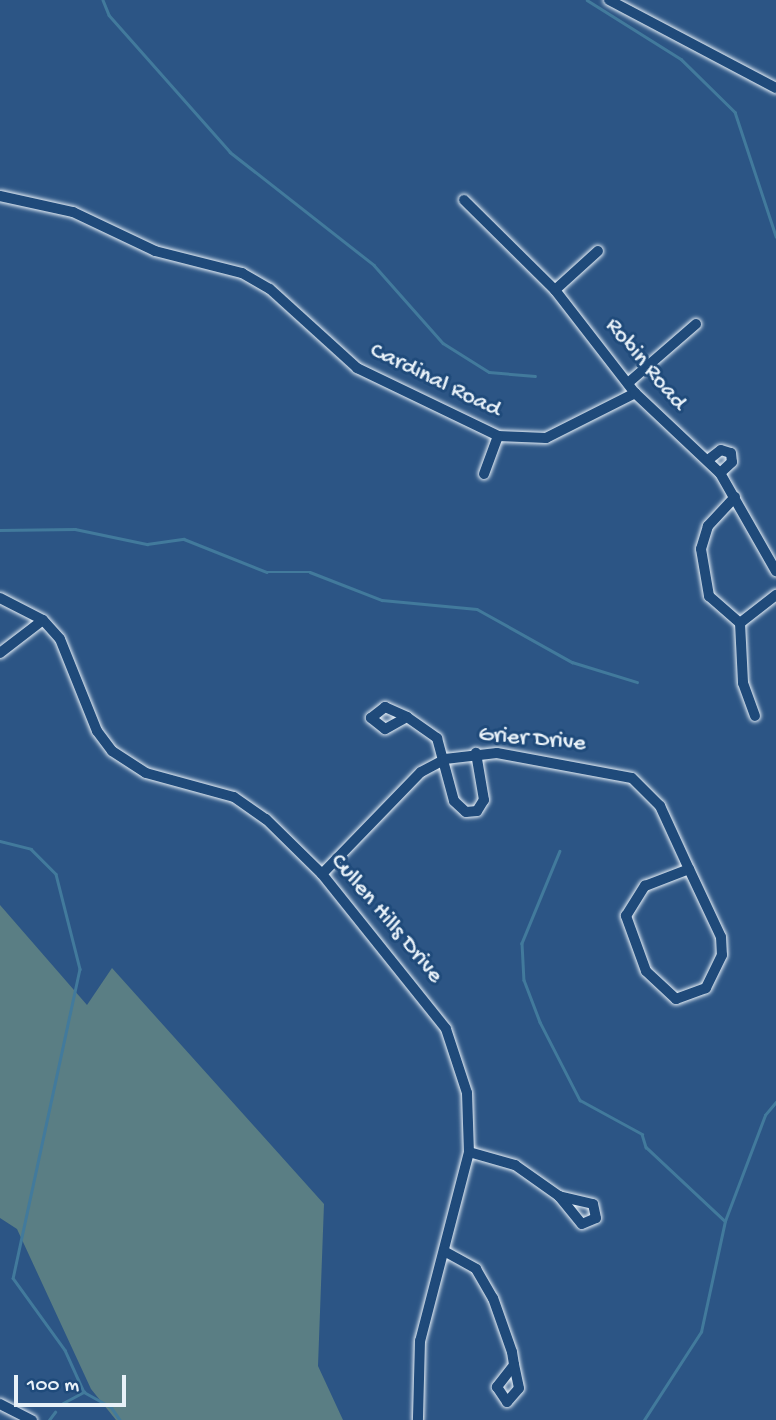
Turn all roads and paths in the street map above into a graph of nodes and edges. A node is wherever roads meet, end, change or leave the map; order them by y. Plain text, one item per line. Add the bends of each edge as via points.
1 (609, 0) edge
2 (776, 88) edge
3 (0, 196) edge
4 (464, 200) dead end
5 (598, 251) dead end
6 (555, 290) junction
7 (696, 324) dead end
8 (628, 383) junction
9 (635, 393) junction
10 (498, 436) junction
11 (708, 460) junction
12 (720, 473) junction
13 (484, 474) dead end
14 (735, 498) junction
15 (776, 570) edge
16 (776, 595) edge
17 (0, 598) edge
18 (43, 620) junction
19 (740, 623) junction
20 (0, 653) edge
21 (755, 716) dead end
22 (407, 717) dead end
23 (477, 753) junction
24 (445, 759) junction
25 (689, 869) junction
26 (322, 874) junction
27 (468, 1152) junction
28 (559, 1196) dead end
29 (444, 1251) junction
30 (514, 1364) dead end
31 (0, 1404) edge
32 (32, 1420) edge
33 (418, 1420) edge

1 - 2 street
3 - 10 street, Cardinal Road via 73,212 155,251 242,274 270,289 357,368
4 - 6 street, Robin Road
5 - 6 street
6 - 8 street, Robin Road
7 - 8 street
8 - 9 street, Robin Road
9 - 10 street, Cardinal Road via 546,438
9 - 11 street, Robin Road
10 - 13 street
11 - 12 street, Robin Road
11 - 12 street via 721,450 731,453 732,462
12 - 14 street, Robin Road
14 - 15 street, Robin Road
14 - 19 street via 708,526 700,559 709,596
16 - 19 street
17 - 18 street, Cullen Hills Drive
18 - 20 street
18 - 26 street, Cullen Hills Drive via 66,649 97,731 119,758 146,773 234,797
19 - 21 street via 743,683
22 - 24 street via 437,738
23 - 24 street, Grier Drive
23 - 24 street via 484,800 472,813 454,801
23 - 25 street, Grier Drive via 578,764 632,778 654,797
24 - 26 street, Grier Drive via 404,787
25 - 25 street, Grier Drive via 721,937 722,955 706,988 682,1000 655,985 626,923 628,908 645,886
26 - 27 street, Cullen Hills Drive via 446,1029 466,1085
27 - 28 street via 497,1155
27 - 29 street, Cullen Hills Drive
29 - 30 street via 468,1262 487,1283
29 - 33 street, Cullen Hills Drive via 421,1340
31 - 32 street

